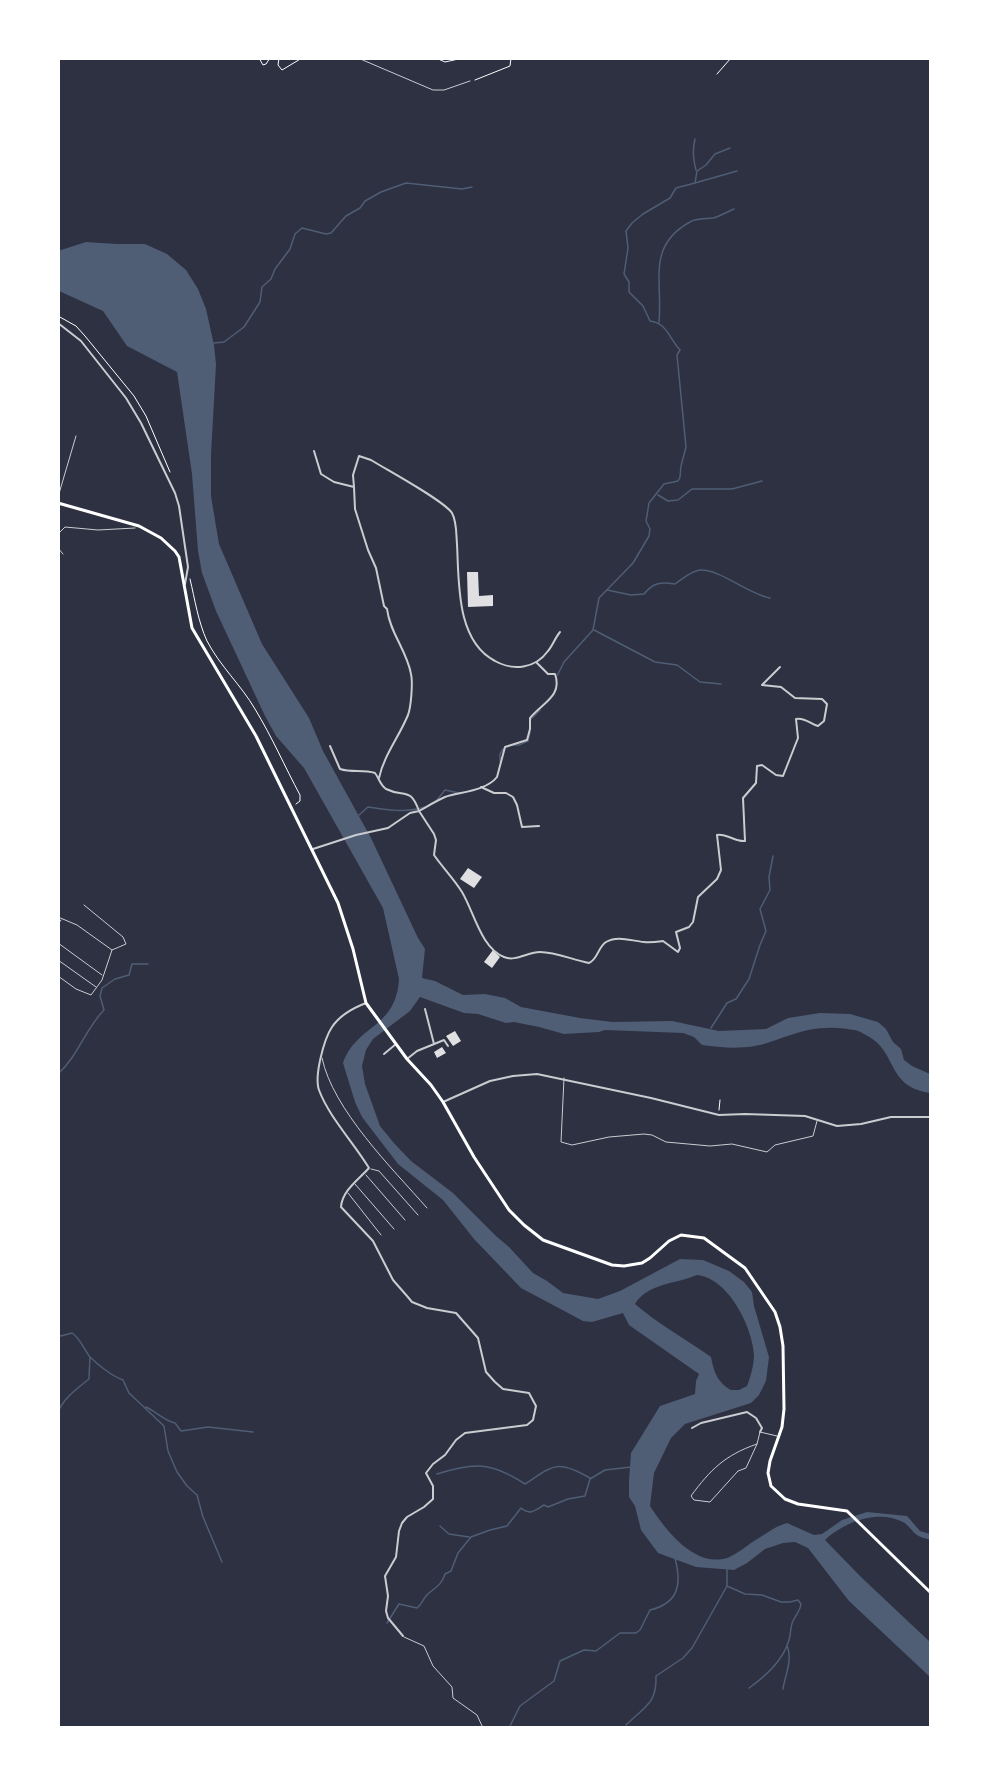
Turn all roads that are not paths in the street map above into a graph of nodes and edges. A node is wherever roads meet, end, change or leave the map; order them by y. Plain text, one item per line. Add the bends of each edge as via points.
1 (358, 58) edge
2 (930, 66) edge
3 (930, 72) edge
4 (470, 81) road end
5 (58, 323) edge
6 (76, 436) dead end
7 (314, 451) dead end
8 (354, 487) junction
9 (58, 497) edge
10 (58, 503) edge
11 (139, 526) junction
12 (58, 534) edge
13 (58, 548) edge
14 (63, 554) dead end
15 (185, 584) junction
16 (560, 632) dead end
17 (536, 662) junction
18 (780, 667) dead end
19 (330, 746) dead end
20 (379, 778) junction
21 (481, 787) junction
22 (419, 810) junction
23 (539, 826) dead end
24 (313, 849) junction
25 (84, 905) dead end
26 (58, 917) edge
27 (62, 918) junction
28 (58, 924) edge
29 (58, 944) edge
30 (112, 950) junction
31 (58, 960) edge
32 (58, 976) edge
33 (103, 976) junction
34 (97, 988) junction
35 (366, 1002) junction
36 (425, 1009) dead end
37 (396, 1044) junction
38 (434, 1044) junction
39 (448, 1046) dead end
40 (384, 1054) dead end
41 (322, 1056) junction
42 (407, 1059) junction
43 (564, 1078) junction
44 (442, 1101) junction
45 (930, 1117) edge
46 (817, 1120) junction
47 (369, 1168) junction
48 (364, 1174) junction
49 (355, 1184) junction
50 (347, 1192) junction
51 (427, 1208) dead end
52 (418, 1215) dead end
53 (405, 1220) dead end
54 (394, 1229) dead end
55 (381, 1235) dead end
56 (693, 1428) dead end
57 (760, 1432) junction
58 (779, 1436) junction
59 (757, 1444) junction
60 (930, 1592) edge
61 (403, 1636) joint
62 (483, 1728) edge

1 - 4 lane via 433,90
2 - 3 lane
5 - 15 street via 81,341 126,398 150,442 179,506 188,567
6 - 9 lane
7 - 8 street via 321,474
8 - 17 street via 359,456 451,512 456,529 459,588 473,641 503,666 524,667
8 - 20 street via 357,516 376,568 384,606 411,673 409,714
10 - 11 main road
11 - 12 lane via 98,530 65,527
11 - 15 main road via 175,551
13 - 14 lane
15 - 24 main road via 192,628 256,736
16 - 17 street
17 - 21 street via 548,674 555,674 556,692 530,718 527,740 505,747 495,781
18 - 22 street via 762,685 781,687 795,698 822,699 827,704 824,721 818,726 806,719 796,719 798,738 783,776 757,766 756,783 743,798 745,841 717,835 721,870 698,897 693,922 676,932 678,952 663,941 646,943 620,938 602,945 589,963 539,952 504,957 486,943 460,890 434,855 434,834
19 - 20 street via 340,769 370,771
20 - 22 street via 387,789 415,799
21 - 22 street via 442,798
21 - 23 street via 513,796 522,828
22 - 24 street via 388,828
24 - 35 main road via 346,926
25 - 30 lane via 126,941
26 - 27 lane
27 - 28 lane
27 - 30 lane
29 - 33 lane
30 - 33 lane
31 - 34 lane
32 - 34 lane via 87,995
33 - 34 lane
35 - 37 main road
35 - 41 street via 332,1027
36 - 38 street
37 - 40 street
37 - 42 main road
38 - 39 street via 444,1040
38 - 42 street
41 - 47 street via 319,1089
41 - 51 lane via 325,1074 350,1116
42 - 44 main road
43 - 44 street via 513,1076
43 - 46 street via 718,1115 805,1116
43 - 46 lane via 561,1142 567,1145 644,1134 666,1142 732,1144 767,1152 775,1145 813,1136
44 - 58 main road via 509,1210 543,1240 624,1266 642,1263 676,1237 692,1235 704,1238 745,1268 770,1303 780,1327 785,1399
45 - 46 street via 891,1117 837,1126
47 - 48 street
47 - 52 lane via 379,1171
48 - 49 street
48 - 53 lane
49 - 50 street
49 - 54 lane
50 - 55 lane
50 - 61 street via 341,1208 373,1241 400,1290 412,1302 456,1313 478,1338 486,1372 503,1389 529,1393 536,1406 533,1420 527,1425 465,1433 426,1473 434,1486 433,1499 402,1523 396,1557 385,1576 388,1618
56 - 57 street via 747,1412 756,1418 762,1428
57 - 58 lane
57 - 59 lane
58 - 60 main road via 768,1473 771,1486 779,1495 798,1504 846,1511
59 - 59 lane via 725,1458 705,1477 691,1496 694,1500 710,1502 738,1471 746,1468
61 - 62 lane via 424,1646 433,1666 452,1687 453,1698 477,1715

